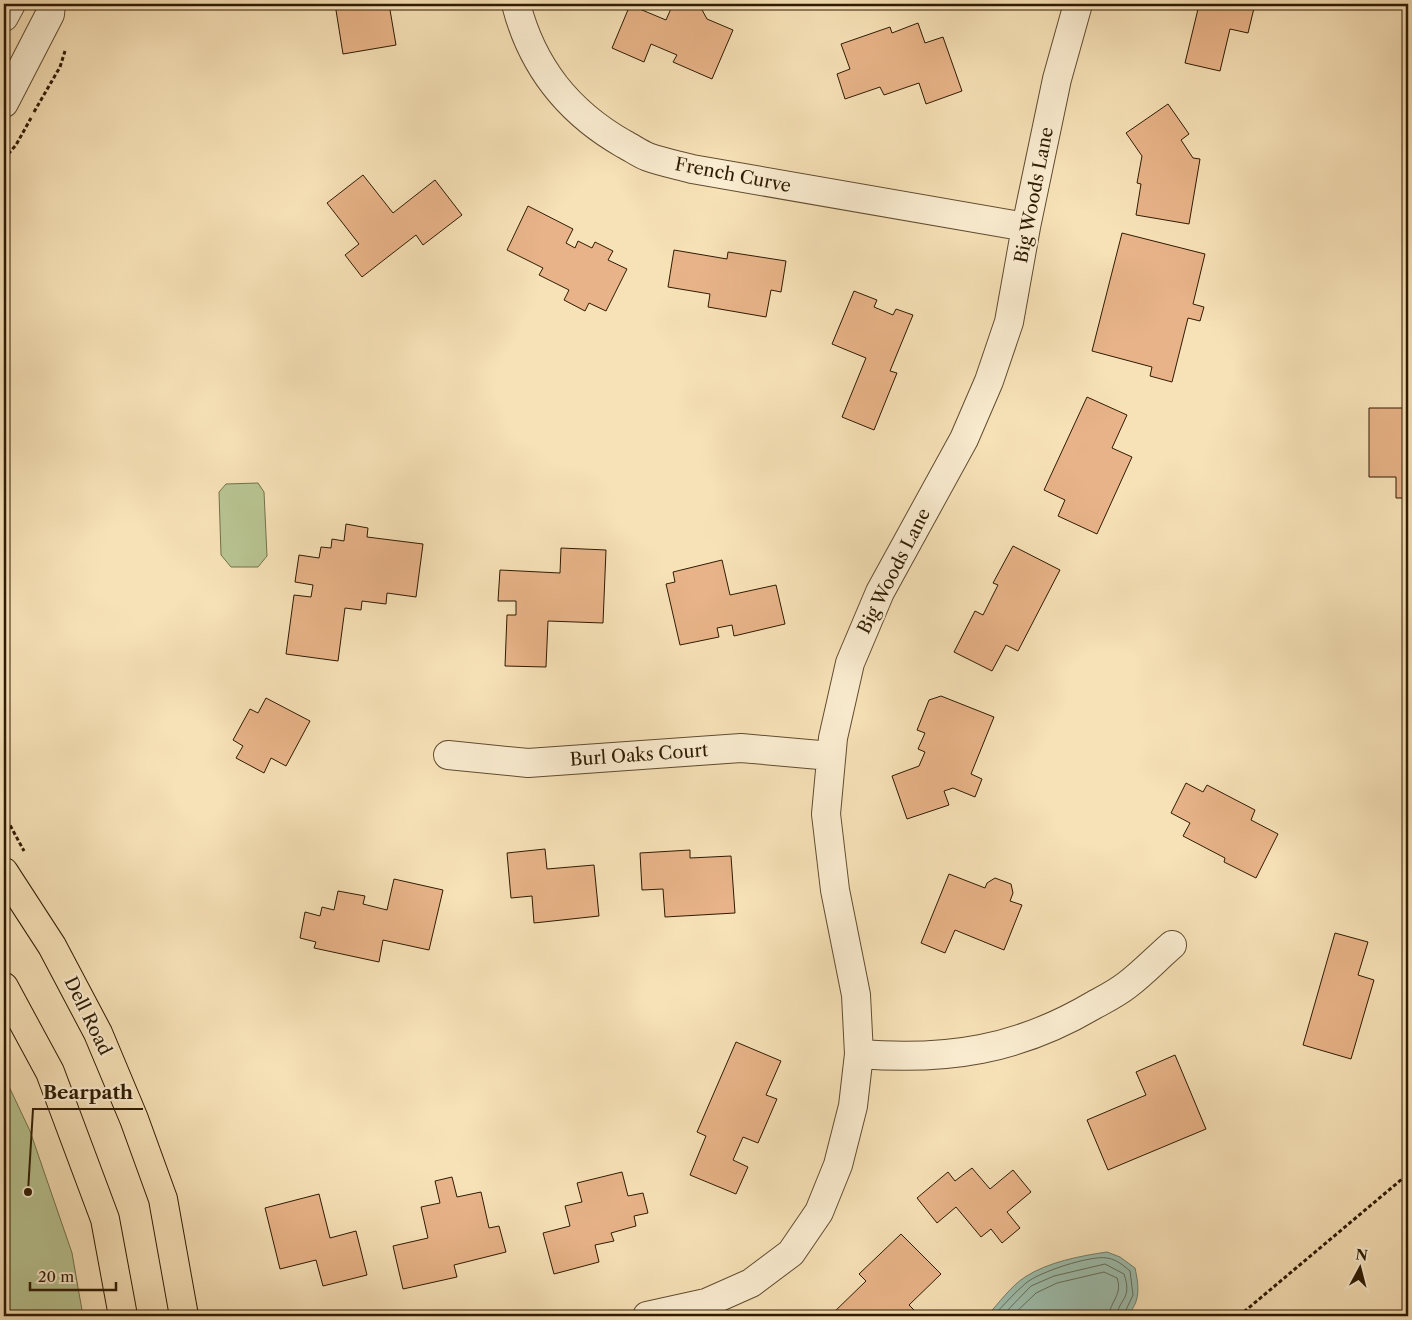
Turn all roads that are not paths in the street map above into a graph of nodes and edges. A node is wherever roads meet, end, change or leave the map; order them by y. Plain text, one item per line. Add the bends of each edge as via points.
1 (11, 4) edge
2 (51, 4) edge
3 (516, 4) edge
4 (1078, 4) edge
5 (4, 17) edge
6 (4, 103) edge
7 (1026, 227) junction
8 (448, 755) dead end
9 (831, 756) junction
10 (4, 872) edge
11 (1172, 944) dead end
12 (4, 987) edge
13 (859, 1054) junction
14 (123, 1316) edge
15 (184, 1316) edge
16 (647, 1316) edge

1 - 5 street
2 - 6 street via 50,14
3 - 7 street, French Curve via 541,65 567,103 605,133 646,156 692,169
4 - 7 street, Big Woods Lane via 1057,79
7 - 9 street, Big Woods Lane via 1010,322 989,382 964,439 880,592 850,663
8 - 9 street, Burl Oaks Court via 528,763 740,748
9 - 13 street, Big Woods Lane via 826,814 835,890 856,995
10 - 15 main road, Dell Road via 52,946 98,1034 134,1118 163,1199
11 - 13 street via 1126,986 1072,1018 1014,1042 953,1055
12 - 14 main road via 50,1072 105,1218
13 - 16 street, Big Woods Lane via 853,1106 838,1165 819,1212 791,1253 751,1282 706,1302

